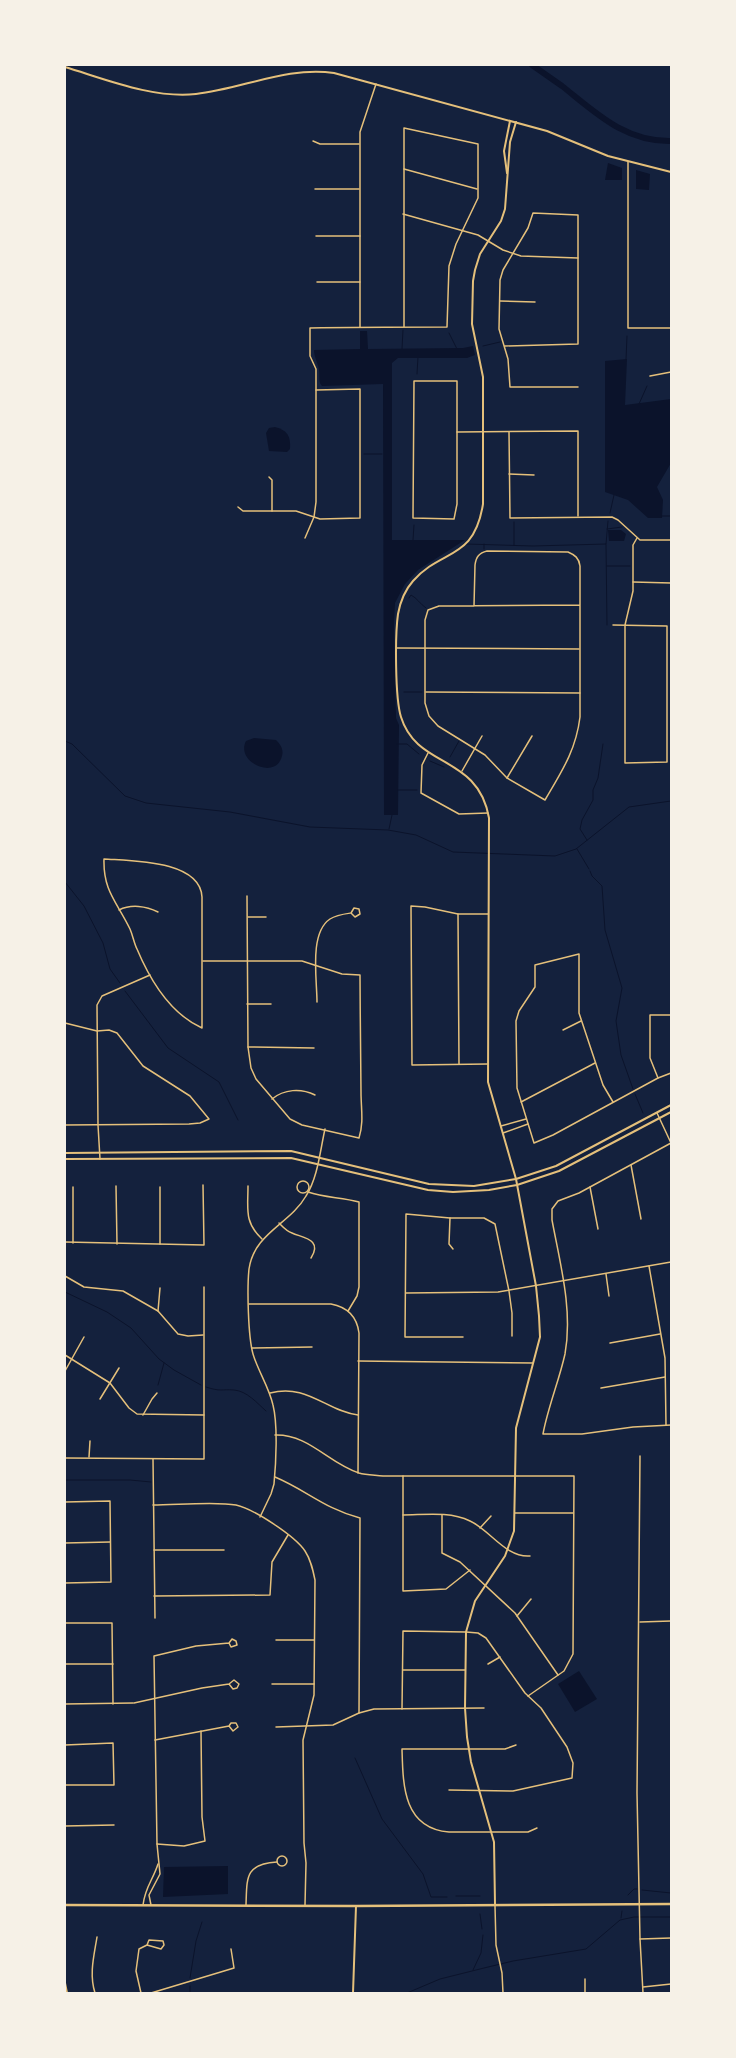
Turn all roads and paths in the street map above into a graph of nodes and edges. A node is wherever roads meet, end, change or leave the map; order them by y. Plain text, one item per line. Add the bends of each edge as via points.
1 (65, 67) edge
2 (376, 84) junction
3 (510, 120) junction
4 (516, 122) junction
5 (313, 141) dead end
6 (359, 144) junction
7 (628, 162) junction
8 (404, 169) junction
9 (671, 172) edge
10 (507, 174) junction
11 (315, 189) dead end
12 (359, 189) junction
13 (478, 190) junction
14 (403, 214) junction
15 (463, 230) junction
16 (316, 236) dead end
17 (360, 236) junction
18 (488, 241) junction
19 (514, 254) junction
20 (578, 258) junction
21 (317, 282) dead end
22 (360, 282) junction
23 (500, 301) junction
24 (535, 302) dead end
25 (360, 327) junction
26 (404, 327) junction
27 (671, 328) edge
28 (505, 346) junction
29 (671, 372) edge
30 (650, 376) dead end
31 (578, 387) dead end
32 (316, 390) junction
33 (457, 432) junction
34 (482, 432) junction
35 (509, 432) junction
36 (510, 474) junction
37 (534, 475) dead end
38 (269, 477) dead end
39 (238, 507) dead end
40 (272, 511) junction
41 (314, 517) junction
42 (578, 517) junction
43 (305, 538) dead end
44 (637, 538) junction
45 (671, 540) edge
46 (633, 582) junction
47 (671, 583) edge
48 (580, 605) junction
49 (474, 606) junction
50 (613, 625) dead end
51 (625, 625) junction
52 (397, 648) junction
53 (425, 649) junction
54 (580, 649) junction
55 (426, 692) junction
56 (580, 693) junction
57 (667, 720) junction
58 (671, 720) edge
59 (482, 736) dead end
60 (532, 736) dead end
61 (475, 748) junction
62 (428, 753) junction
63 (462, 771) junction
64 (507, 778) junction
65 (488, 813) junction
66 (247, 896) dead end
67 (119, 910) junction
68 (158, 912) dead end
69 (351, 913) junction
70 (458, 914) junction
71 (489, 914) junction
72 (248, 917) junction
73 (266, 917) dead end
74 (203, 961) junction
75 (247, 961) junction
76 (317, 964) junction
77 (150, 975) junction
78 (317, 1002) dead end
79 (247, 1004) junction
80 (271, 1004) dead end
81 (671, 1015) edge
82 (581, 1021) junction
83 (65, 1023) edge
84 (563, 1030) dead end
85 (96, 1031) junction
86 (248, 1047) junction
87 (314, 1048) dead end
88 (596, 1063) junction
89 (459, 1064) junction
90 (488, 1064) junction
91 (671, 1073) edge
92 (658, 1078) junction
93 (315, 1094) dead end
94 (272, 1099) junction
95 (521, 1102) junction
96 (613, 1102) junction
97 (671, 1105) edge
98 (657, 1112) junction
99 (671, 1112) edge
100 (659, 1118) junction
101 (526, 1119) junction
102 (515, 1122) junction
103 (528, 1124) junction
104 (65, 1125) edge
105 (98, 1125) junction
106 (501, 1126) junction
107 (518, 1128) junction
108 (325, 1129) junction
109 (503, 1133) junction
110 (671, 1143) edge
111 (65, 1153) edge
112 (99, 1153) junction
113 (318, 1157) junction
114 (65, 1159) edge
115 (100, 1159) junction
116 (317, 1162) junction
117 (631, 1164) junction
118 (516, 1179) junction
119 (204, 1185) dead end
120 (517, 1185) junction
121 (116, 1186) dead end
122 (248, 1186) dead end
123 (73, 1187) dead end
124 (160, 1187) dead end
125 (590, 1187) junction
126 (308, 1192) junction
127 (450, 1218) junction
128 (641, 1219) dead end
129 (279, 1223) junction
130 (598, 1229) dead end
131 (262, 1239) junction
132 (65, 1242) edge
133 (73, 1243) junction
134 (117, 1244) junction
135 (160, 1244) junction
136 (453, 1249) dead end
137 (311, 1258) dead end
138 (671, 1262) edge
139 (649, 1266) junction
140 (606, 1274) junction
141 (65, 1276) edge
142 (563, 1281) junction
143 (536, 1286) junction
144 (204, 1287) dead end
145 (160, 1288) dead end
146 (509, 1291) junction
147 (405, 1293) junction
148 (609, 1296) dead end
149 (249, 1304) junction
150 (348, 1311) junction
151 (158, 1312) junction
152 (660, 1334) junction
153 (204, 1335) junction
154 (512, 1336) dead end
155 (84, 1337) dead end
156 (462, 1337) dead end
157 (610, 1343) dead end
158 (312, 1347) dead end
159 (252, 1348) junction
160 (65, 1355) edge
161 (72, 1359) junction
162 (358, 1361) junction
163 (533, 1363) junction
164 (119, 1368) dead end
165 (65, 1371) edge
166 (666, 1377) junction
167 (110, 1382) junction
168 (602, 1388) dead end
169 (270, 1393) junction
170 (157, 1394) dead end
171 (100, 1399) dead end
172 (143, 1415) junction
173 (204, 1415) junction
174 (358, 1415) junction
175 (666, 1425) junction
176 (671, 1425) edge
177 (275, 1435) junction
178 (90, 1441) dead end
179 (640, 1456) dead end
180 (89, 1457) junction
181 (65, 1458) edge
182 (153, 1459) junction
183 (358, 1473) junction
184 (403, 1476) junction
185 (515, 1476) junction
186 (274, 1477) junction
187 (65, 1502) edge
188 (153, 1505) junction
189 (515, 1513) junction
190 (574, 1513) junction
191 (403, 1515) junction
192 (442, 1515) junction
193 (491, 1516) dead end
194 (260, 1517) junction
195 (480, 1528) junction
196 (288, 1535) junction
197 (65, 1542) edge
198 (110, 1542) junction
199 (508, 1549) junction
200 (154, 1550) junction
201 (224, 1550) dead end
202 (530, 1556) dead end
203 (470, 1570) junction
204 (65, 1583) edge
205 (486, 1585) junction
206 (154, 1596) junction
207 (530, 1599) dead end
208 (517, 1616) junction
209 (155, 1618) dead end
210 (671, 1621) edge
211 (640, 1622) junction
212 (65, 1623) edge
213 (466, 1632) junction
214 (276, 1640) dead end
215 (314, 1640) junction
216 (229, 1643) junction
217 (500, 1657) junction
218 (65, 1664) edge
219 (112, 1664) junction
220 (488, 1664) dead end
221 (403, 1670) junction
222 (465, 1670) junction
223 (558, 1675) junction
224 (229, 1684) junction
225 (272, 1684) dead end
226 (314, 1684) junction
227 (528, 1696) junction
228 (155, 1699) junction
229 (65, 1704) edge
230 (113, 1704) junction
231 (465, 1708) junction
232 (484, 1708) dead end
233 (402, 1709) junction
234 (359, 1713) junction
235 (229, 1726) junction
236 (276, 1727) dead end
237 (305, 1727) junction
238 (202, 1731) junction
239 (155, 1740) junction
240 (65, 1745) edge
241 (516, 1745) dead end
242 (469, 1750) junction
243 (65, 1785) edge
244 (449, 1790) dead end
245 (479, 1790) junction
246 (114, 1825) dead end
247 (65, 1826) edge
248 (537, 1828) dead end
249 (491, 1832) junction
250 (157, 1844) junction
251 (158, 1862) junction
252 (277, 1862) junction
253 (150, 1880) junction
254 (155, 1883) junction
255 (246, 1904) junction
256 (495, 1904) junction
257 (640, 1904) junction
258 (671, 1904) edge
259 (65, 1905) edge
260 (142, 1905) junction
261 (151, 1905) junction
262 (305, 1905) junction
263 (356, 1906) junction
264 (65, 1914) edge
265 (97, 1937) dead end
266 (671, 1938) edge
267 (640, 1939) junction
268 (147, 1945) junction
269 (231, 1949) dead end
270 (65, 1959) edge
271 (585, 1979) dead end
272 (65, 1983) edge
273 (671, 1984) edge
274 (643, 1987) junction
275 (67, 1993) edge
276 (95, 1993) edge
277 (141, 1993) edge
278 (151, 1993) edge
279 (353, 1993) edge
280 (503, 1993) edge
281 (585, 1993) edge
282 (643, 1993) edge

1 - 2 street via 146,90 178,95 206,93 312,71 334,73
2 - 3 street
2 - 6 street via 363,119
3 - 4 street
3 - 10 street via 504,151
4 - 7 street
4 - 10 street via 510,142
5 - 6 street via 320,144
6 - 12 street
7 - 9 street
7 - 27 street via 628,328
8 - 13 street
8 - 13 street via 404,128 478,144
8 - 14 street
10 - 18 street via 505,209
11 - 12 street
12 - 17 street
13 - 15 street via 477,203
14 - 15 street
14 - 26 street
15 - 18 street
15 - 26 street via 448,266 447,327
16 - 17 street
17 - 22 street
18 - 19 street
18 - 34 street via 476,264 473,281 472,324 483,377
19 - 20 street via 530,258
19 - 20 street via 533,213 578,214
19 - 23 street via 501,276
20 - 28 street via 578,344
21 - 22 street
22 - 25 street
23 - 24 street
23 - 28 street via 499,329
25 - 26 street
25 - 32 street via 310,328 310,356 316,369
28 - 31 street via 510,387
29 - 30 street
32 - 41 street
32 - 41 street via 360,389 360,518
33 - 33 street via 457,504 454,519 413,518 414,381 457,381
33 - 34 street
34 - 35 street
34 - 52 street via 483,504 477,527 458,551 422,573 407,590 398,614
35 - 36 street
35 - 42 street via 578,432
36 - 37 street
36 - 42 street via 510,518
38 - 40 street via 272,480
39 - 40 street via 243,511
40 - 41 street via 296,511
41 - 43 street
42 - 44 street via 612,517
44 - 45 street
44 - 46 street via 633,545
46 - 47 street
46 - 51 street
48 - 49 street
48 - 49 street via 580,566 576,556 568,552 487,551 478,556 474,565
48 - 54 street
49 - 53 street via 438,606 428,610 425,620
50 - 51 street
51 - 57 street via 667,626
51 - 57 street via 625,763 668,762
52 - 53 street
52 - 62 street via 401,718 414,741
53 - 54 street
53 - 55 street
54 - 56 street
55 - 56 street
55 - 61 street via 426,710 433,722
56 - 64 street via 580,717 573,750 545,800
57 - 58 street
59 - 61 street
60 - 64 street
61 - 63 street
61 - 64 street
62 - 63 street
62 - 65 street via 422,765 421,793 459,814
63 - 65 street via 479,788
65 - 71 street
66 - 72 street
67 - 68 street via 131,906
67 - 74 street via 106,886 104,859 166,865 198,882 202,898
67 - 77 street
69 - 69 street via 351,910 356,908 360,912 355,917
69 - 76 street via 331,918 323,926 317,937
70 - 71 street
70 - 89 street
70 - 89 street via 411,906 412,1065
71 - 90 street
72 - 73 street
72 - 75 street
74 - 75 street
74 - 77 street via 202,1028 192,1024 178,1011 162,994
75 - 76 street via 302,961
75 - 79 street
76 - 78 street
76 - 108 street via 342,974 360,975 363,1117 359,1138
77 - 85 street via 100,998 95,1011
79 - 80 street
79 - 86 street
81 - 92 street via 650,1015 650,1058
82 - 84 street
82 - 88 street
82 - 95 street via 579,954 536,965 535,987 519,1011 516,1021 517,1088
83 - 85 street
85 - 105 street
85 - 105 street via 109,1030 117,1033 144,1066 190,1096 209,1119 189,1124
86 - 87 street
86 - 94 street via 251,1068 256,1079
88 - 95 street
88 - 96 street via 603,1085
89 - 90 street
90 - 106 street via 488,1082
91 - 92 street
92 - 96 street
93 - 94 street via 306,1091 286,1091
94 - 108 street via 286,1116 295,1122
95 - 101 street
96 - 103 street via 534,1143
97 - 98 street
98 - 100 street
98 - 118 street via 567,1161
99 - 100 street
100 - 110 street
100 - 120 street via 559,1171
101 - 102 street
101 - 103 street
102 - 106 street
102 - 107 street
103 - 107 street
104 - 105 street
105 - 112 street
106 - 109 street
107 - 109 street
108 - 113 street
109 - 118 street
110 - 117 street
111 - 112 street
112 - 113 street via 285,1151
112 - 115 street
113 - 116 street
113 - 118 street via 429,1184 474,1186
114 - 115 street
115 - 116 street via 273,1157
116 - 120 street via 428,1190 473,1191
116 - 126 street
117 - 125 street
117 - 128 street
118 - 120 street
119 - 135 street via 204,1245
120 - 143 street
121 - 134 street
122 - 131 street via 249,1223
123 - 133 street
124 - 135 street
125 - 130 street
125 - 142 street via 558,1202 552,1209
126 - 126 street via 298,1191 298,1183 308,1183
126 - 129 street via 297,1208
126 - 150 street via 359,1202 359,1287
127 - 136 street via 450,1244
127 - 146 street via 484,1218 495,1224
127 - 147 street via 406,1214
129 - 131 street
129 - 137 street via 289,1232 308,1238 313,1243
131 - 149 street via 252,1257 249,1270
132 - 133 street
133 - 134 street
134 - 135 street
138 - 139 street
139 - 140 street
139 - 152 street
140 - 142 street
140 - 148 street
141 - 151 street via 84,1287 123,1291
142 - 143 street
142 - 175 street via 568,1320 566,1344 543,1434 582,1434
143 - 146 street
143 - 163 street via 540,1337
144 - 153 street
145 - 151 street
146 - 147 street via 485,1294
146 - 154 street
147 - 156 street via 405,1337
149 - 150 street via 332,1304
149 - 159 street
150 - 162 street via 358,1328
151 - 153 street via 178,1334
152 - 157 street
152 - 166 street
153 - 173 street
155 - 161 street
158 - 159 street
159 - 169 street
160 - 161 street
161 - 165 street
161 - 167 street
162 - 163 street
162 - 174 street
163 - 185 street via 516,1428
164 - 167 street
166 - 168 street
166 - 175 street
167 - 171 street
167 - 172 street via 129,1408
169 - 174 street via 299,1392 343,1412
169 - 177 street via 275,1412
170 - 172 street
172 - 173 street
173 - 182 street via 204,1459
174 - 183 street
175 - 176 street
177 - 183 street via 300,1439
177 - 186 street
178 - 180 street
179 - 211 street
180 - 181 street
180 - 182 street
182 - 188 street
183 - 184 street
184 - 185 street
184 - 191 street
185 - 189 street
185 - 190 street via 574,1476
186 - 194 street via 271,1494
186 - 234 street via 330,1508 360,1518
187 - 198 street via 110,1502
188 - 194 street via 232,1504 246,1508
188 - 200 street
189 - 190 street
189 - 199 street via 514,1531
190 - 223 street via 573,1654 568,1666
191 - 192 street
191 - 203 street via 403,1591 446,1589
192 - 195 street via 461,1517
192 - 203 street via 442,1553 456,1558
193 - 195 street
194 - 196 street
195 - 199 street
196 - 206 street via 272,1562 270,1595
196 - 215 street via 301,1546 312,1564 315,1580
197 - 198 street
198 - 204 street via 111,1582
199 - 202 street
199 - 205 street
200 - 201 street
200 - 206 street
203 - 205 street
205 - 208 street
205 - 213 street via 471,1610
206 - 209 street
207 - 208 street
208 - 223 street
210 - 211 street
211 - 257 street via 637,1793
212 - 219 street via 112,1622
213 - 217 street via 478,1633 486,1638
213 - 221 street via 403,1631
213 - 222 street
214 - 215 street
215 - 226 street
216 - 216 street via 234,1639 237,1643 233,1648
216 - 228 street via 196,1646 154,1656
217 - 220 street
217 - 227 street
218 - 219 street
219 - 230 street
221 - 222 street
221 - 233 street
222 - 231 street
223 - 227 street
224 - 224 street via 234,1680 239,1684 235,1689
224 - 228 street
225 - 226 street
226 - 237 street via 312,1705
227 - 245 street via 542,1708 568,1747 573,1762 572,1778 527,1789
228 - 230 street
228 - 239 street
229 - 230 street
231 - 232 street
231 - 233 street
231 - 242 street
233 - 234 street via 374,1709
234 - 237 street via 333,1725
235 - 235 street via 234,1722 238,1727 232,1731
235 - 238 street
236 - 237 street
237 - 262 street
238 - 239 street
238 - 250 street via 202,1817 205,1841 184,1846
239 - 250 street
240 - 243 street via 113,1743 114,1785
241 - 242 street via 505,1749
242 - 245 street
242 - 249 street via 402,1749 405,1793 415,1816 438,1830
244 - 245 street
245 - 249 street
246 - 247 street
248 - 249 street via 528,1832
249 - 256 street via 495,1852
250 - 251 street
251 - 253 street
251 - 254 street via 160,1874
252 - 252 street via 282,1856 287,1861 282,1866
252 - 255 street via 251,1870
253 - 254 street
253 - 260 street
254 - 261 street via 150,1895
255 - 261 main road
255 - 262 main road
256 - 257 main road
256 - 263 main road
256 - 280 street
257 - 258 main road
257 - 267 street
259 - 260 main road
260 - 261 main road
262 - 263 main road
263 - 279 street
264 - 270 street
265 - 276 street via 92,1962
266 - 267 street
267 - 274 street
268 - 268 street via 149,1940 158,1939 163,1941 164,1946 161,1949
268 - 277 street via 140,1948 138,1955 136,1971
269 - 278 street via 234,1968
271 - 281 street
272 - 275 street
273 - 274 street
274 - 282 street

